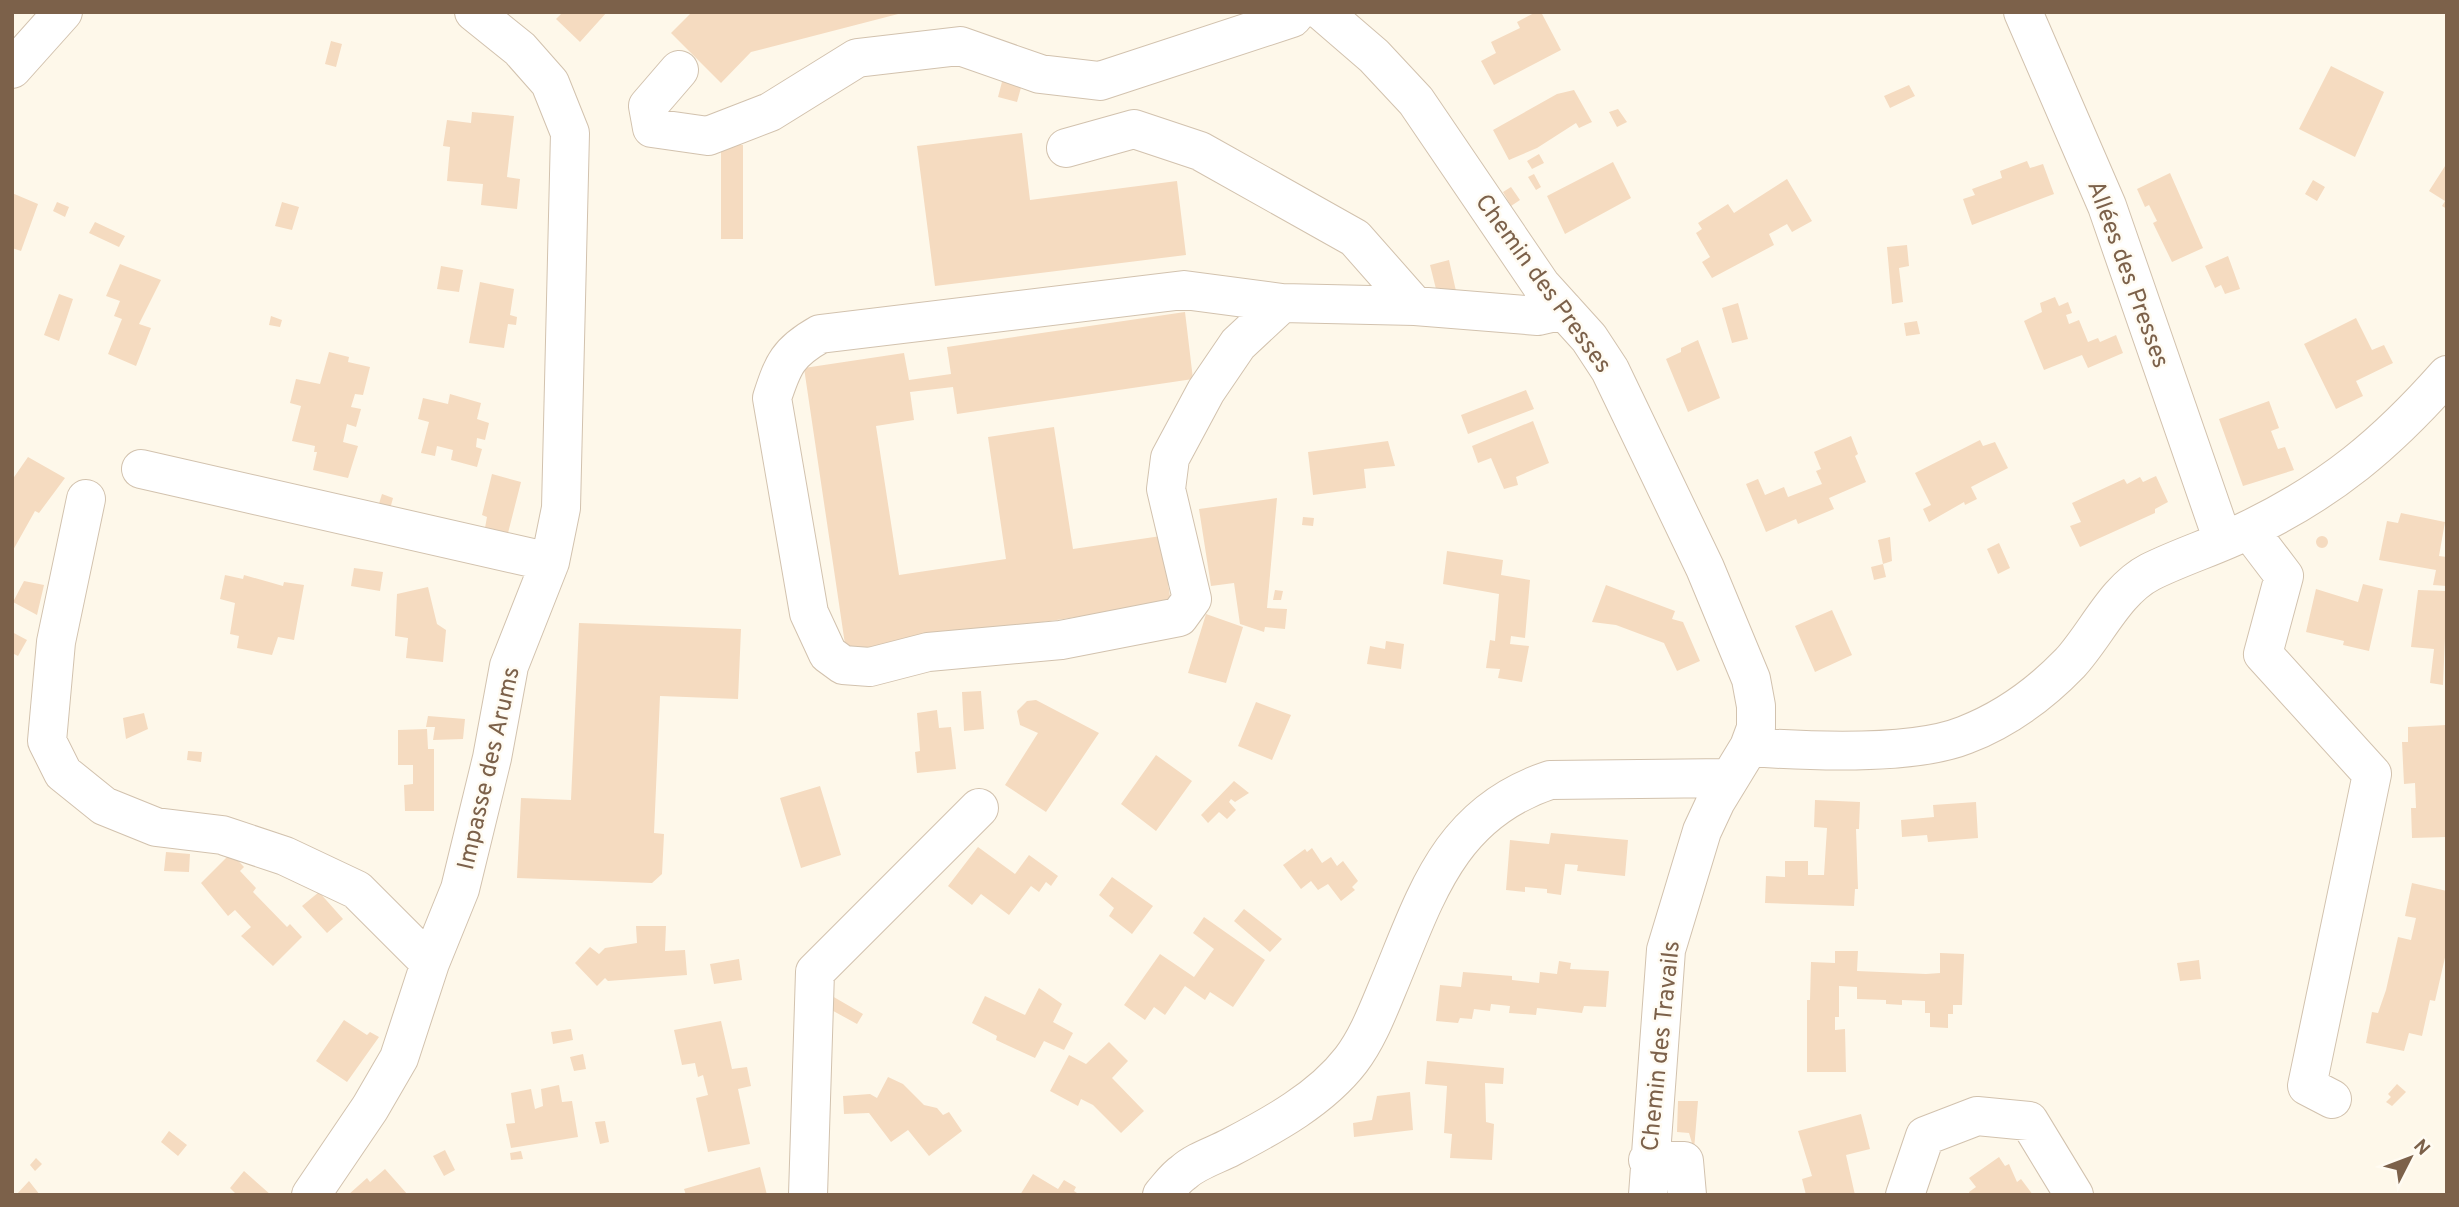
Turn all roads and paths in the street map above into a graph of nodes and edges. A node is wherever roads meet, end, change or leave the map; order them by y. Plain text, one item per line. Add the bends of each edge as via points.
1 (63, 12) edge
2 (474, 12) edge
3 (1297, 12) edge
4 (1324, 12) edge
5 (2023, 12) edge
6 (12, 69) edge
7 (679, 70) dead end
8 (1066, 148) dead end
9 (1282, 303) junction
10 (1415, 306) junction
11 (1564, 310) junction
12 (2447, 375) edge
13 (141, 469) dead end
14 (86, 499) dead end
15 (2236, 536) junction
16 (550, 562) junction
17 (1749, 747) junction
18 (1729, 778) junction
19 (979, 808) dead end
20 (430, 963) junction
21 (2332, 1099) dead end
22 (1648, 1177) edge
23 (311, 1195) edge
24 (808, 1195) edge
25 (1161, 1195) edge
26 (1687, 1195) edge
27 (1905, 1195) edge
28 (2074, 1195) edge

1 - 6 street
2 - 16 street, Impasse des Arums via 520,49 550,83 569,133 561,508
3 - 7 street via 1292,18 1100,81 1040,74 960,46 857,58 770,112 708,136 652,128 648,106
4 - 11 street, Chemin des Presses via 1374,55 1416,101 1541,285
5 - 15 street, Allées des Presses via 2107,206
8 - 10 street via 1134,129 1200,150 1354,238
9 - 9 street via 1184,290 820,334 797,347 783,364 772,398 809,613 828,653 843,665 870,667 928,652 1061,640 1179,617 1192,598 1166,489 1170,458 1238,344
9 - 10 street
10 - 11 street via 1538,316
11 - 17 street, Chemin des Presses via 1611,370 1740,645 1756,706 1756,727
12 - 15 street via 2405,423 2357,466
13 - 16 street
14 - 20 street via 56,642 47,741 63,773 104,806 156,827 222,835 285,856 356,890
15 - 17 street via 2147,573 2108,610 2071,662 2035,694 1964,736 1884,747
15 - 21 street, Allées des Presses via 2284,576 2263,654 2372,774 2307,1086
16 - 20 street, Impasse des Arums via 509,666 460,889
17 - 18 street, Chemin des Travails
18 - 22 street, Chemin des Travails via 1702,831 1666,950
18 - 25 street via 1550,780 1523,789 1481,816 1438,870 1372,1024 1350,1061 1275,1124 1185,1170
19 - 24 street via 815,972
20 - 23 street, Impasse des Arums via 399,1058
22 - 26 street via 1684,1161
27 - 28 street via 1924,1136 1977,1116 2029,1121

